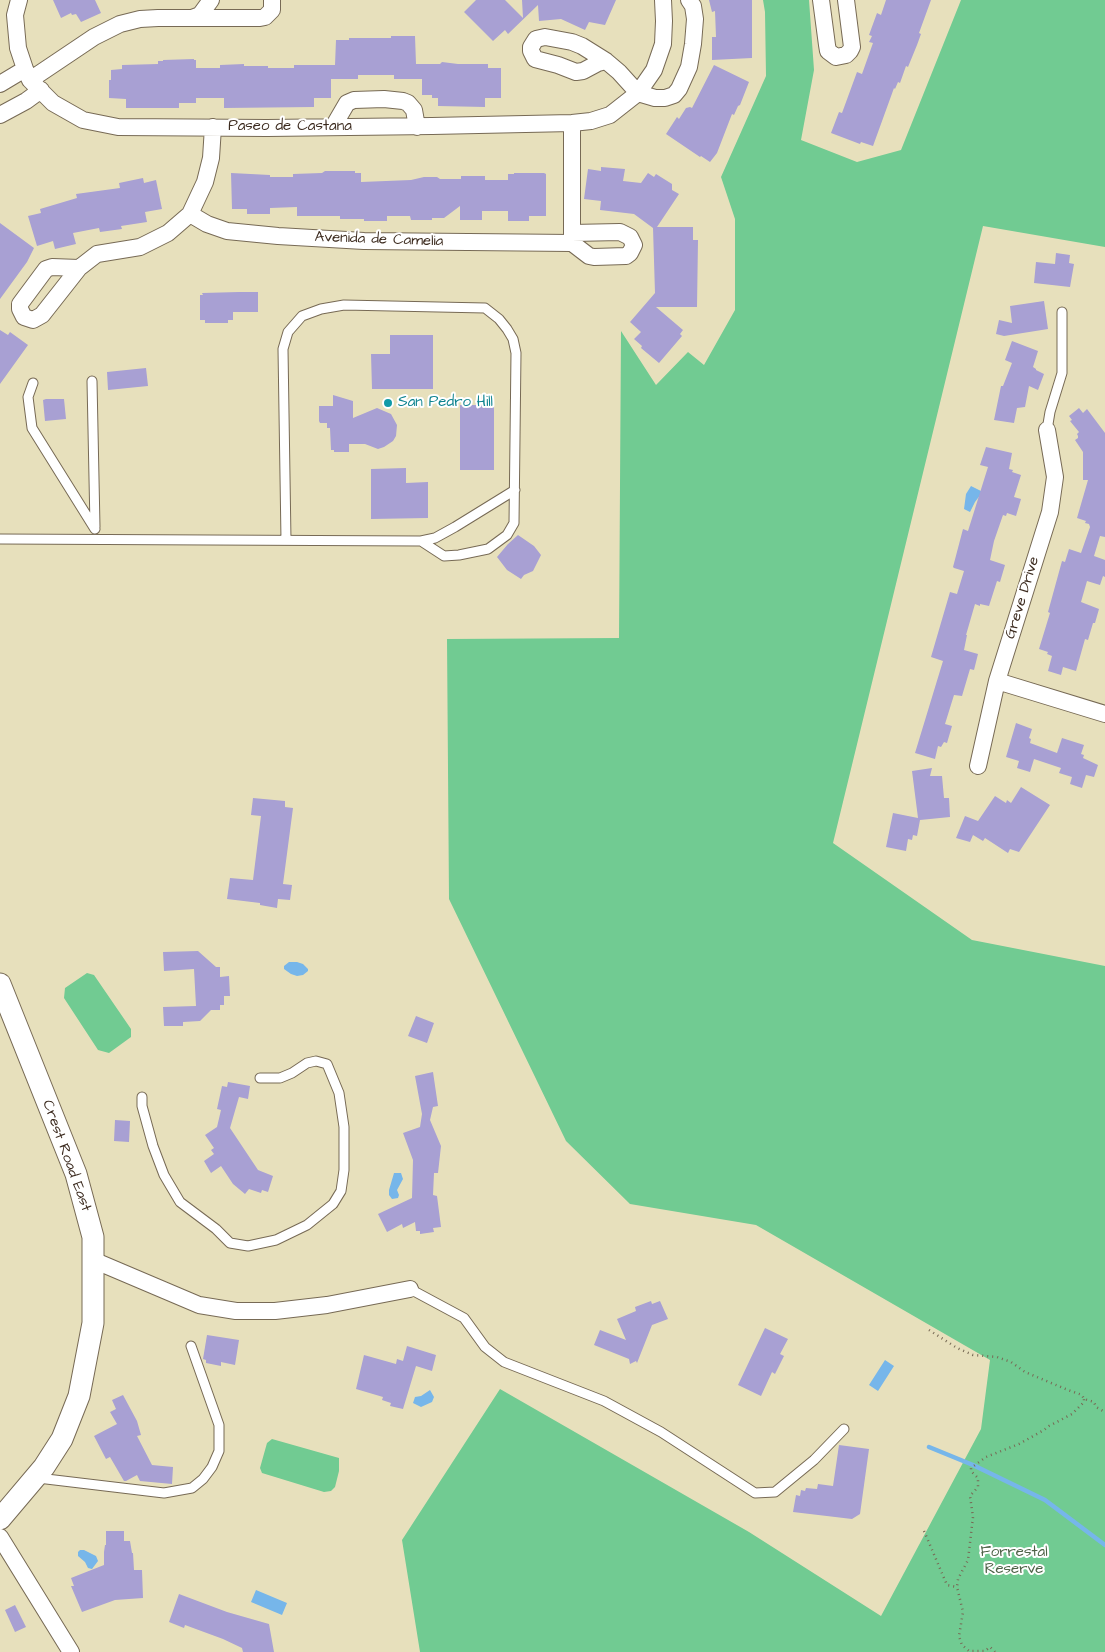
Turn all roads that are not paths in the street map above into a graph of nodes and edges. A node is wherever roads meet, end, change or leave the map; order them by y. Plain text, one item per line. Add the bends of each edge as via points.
1 (19, 0) edge
2 (211, 0) edge
3 (272, 0) edge
4 (663, 0) edge
5 (688, 0) edge
6 (821, 0) edge
7 (846, 0) edge
8 (192, 18) junction
9 (606, 61) dead end
10 (32, 80) junction
11 (0, 84) edge
12 (638, 93) junction
13 (0, 114) edge
14 (572, 123) junction
15 (417, 126) junction
16 (213, 127) junction
17 (333, 127) junction
18 (190, 214) junction
19 (78, 268) dead end
20 (1062, 312) dead end
21 (92, 382) dead end
22 (33, 383) dead end
23 (1047, 430) joint
24 (515, 490) junction
25 (95, 529) junction
26 (0, 540) edge
27 (95, 540) junction
28 (286, 540) junction
29 (422, 541) junction
30 (998, 681) junction
31 (1105, 714) edge
32 (978, 766) dead end
33 (0, 984) edge
34 (260, 1078) dead end
35 (142, 1097) dead end
36 (93, 1260) junction
37 (410, 1289) joint
38 (191, 1346) dead end
39 (844, 1430) dead end
40 (36, 1477) junction
41 (0, 1519) edge
42 (0, 1537) edge
43 (71, 1652) edge

1 - 10 street via 15,15 18,48
2 - 8 street via 200,15
3 - 8 street via 272,10 265,17
4 - 12 street, Paseo de Castana via 663,44 654,70
5 - 12 street via 693,6 695,19 693,44 679,89 665,98
6 - 7 street via 828,51 836,57 846,55 852,47
8 - 10 street via 149,18 120,24 94,37
9 - 12 street
10 - 11 street
10 - 13 street via 26,101
10 - 16 street, Paseo de Castana via 53,103 83,120 118,127
12 - 14 street, Paseo de Castana via 610,115
14 - 15 street, Paseo de Castana
14 - 18 street, Avenida de Camelia via 572,238 364,241 302,238 227,231
15 - 17 street, Paseo de Castana
15 - 17 street via 414,110 408,103 384,99 347,103
16 - 17 street, Paseo de Castana
16 - 18 street via 212,158
18 - 19 street via 168,233 140,248 97,254
20 - 23 lane via 1062,373
21 - 25 lane
22 - 25 lane via 28,397 32,428
23 - 30 street, Greve Drive via 1055,477 1050,512
24 - 28 lane via 516,353 513,339 499,319 485,308 344,305 321,309 302,316 288,332 283,349
24 - 29 lane via 435,538
24 - 29 lane via 514,522 507,535 488,549 444,556
25 - 27 lane
26 - 27 lane
27 - 28 lane
28 - 29 lane
30 - 31 street
30 - 32 street, Greve Drive
33 - 36 street, Crest Road East via 76,1174 93,1236
34 - 35 lane via 280,1078 316,1060 327,1064 339,1094 344,1127 344,1170 341,1191 333,1204 314,1220 276,1240 248,1246 230,1243 180,1202 153,1146
36 - 37 street via 200,1305 236,1311 275,1311 327,1305
36 - 40 street, Crest Road East via 93,1323 79,1396 62,1439
37 - 39 lane via 464,1318 485,1347 504,1362 612,1406 661,1432 755,1493 775,1492
38 - 40 lane via 219,1424 219,1451 203,1479 192,1488 164,1493
40 - 41 street, Crest Road East
42 - 43 street

